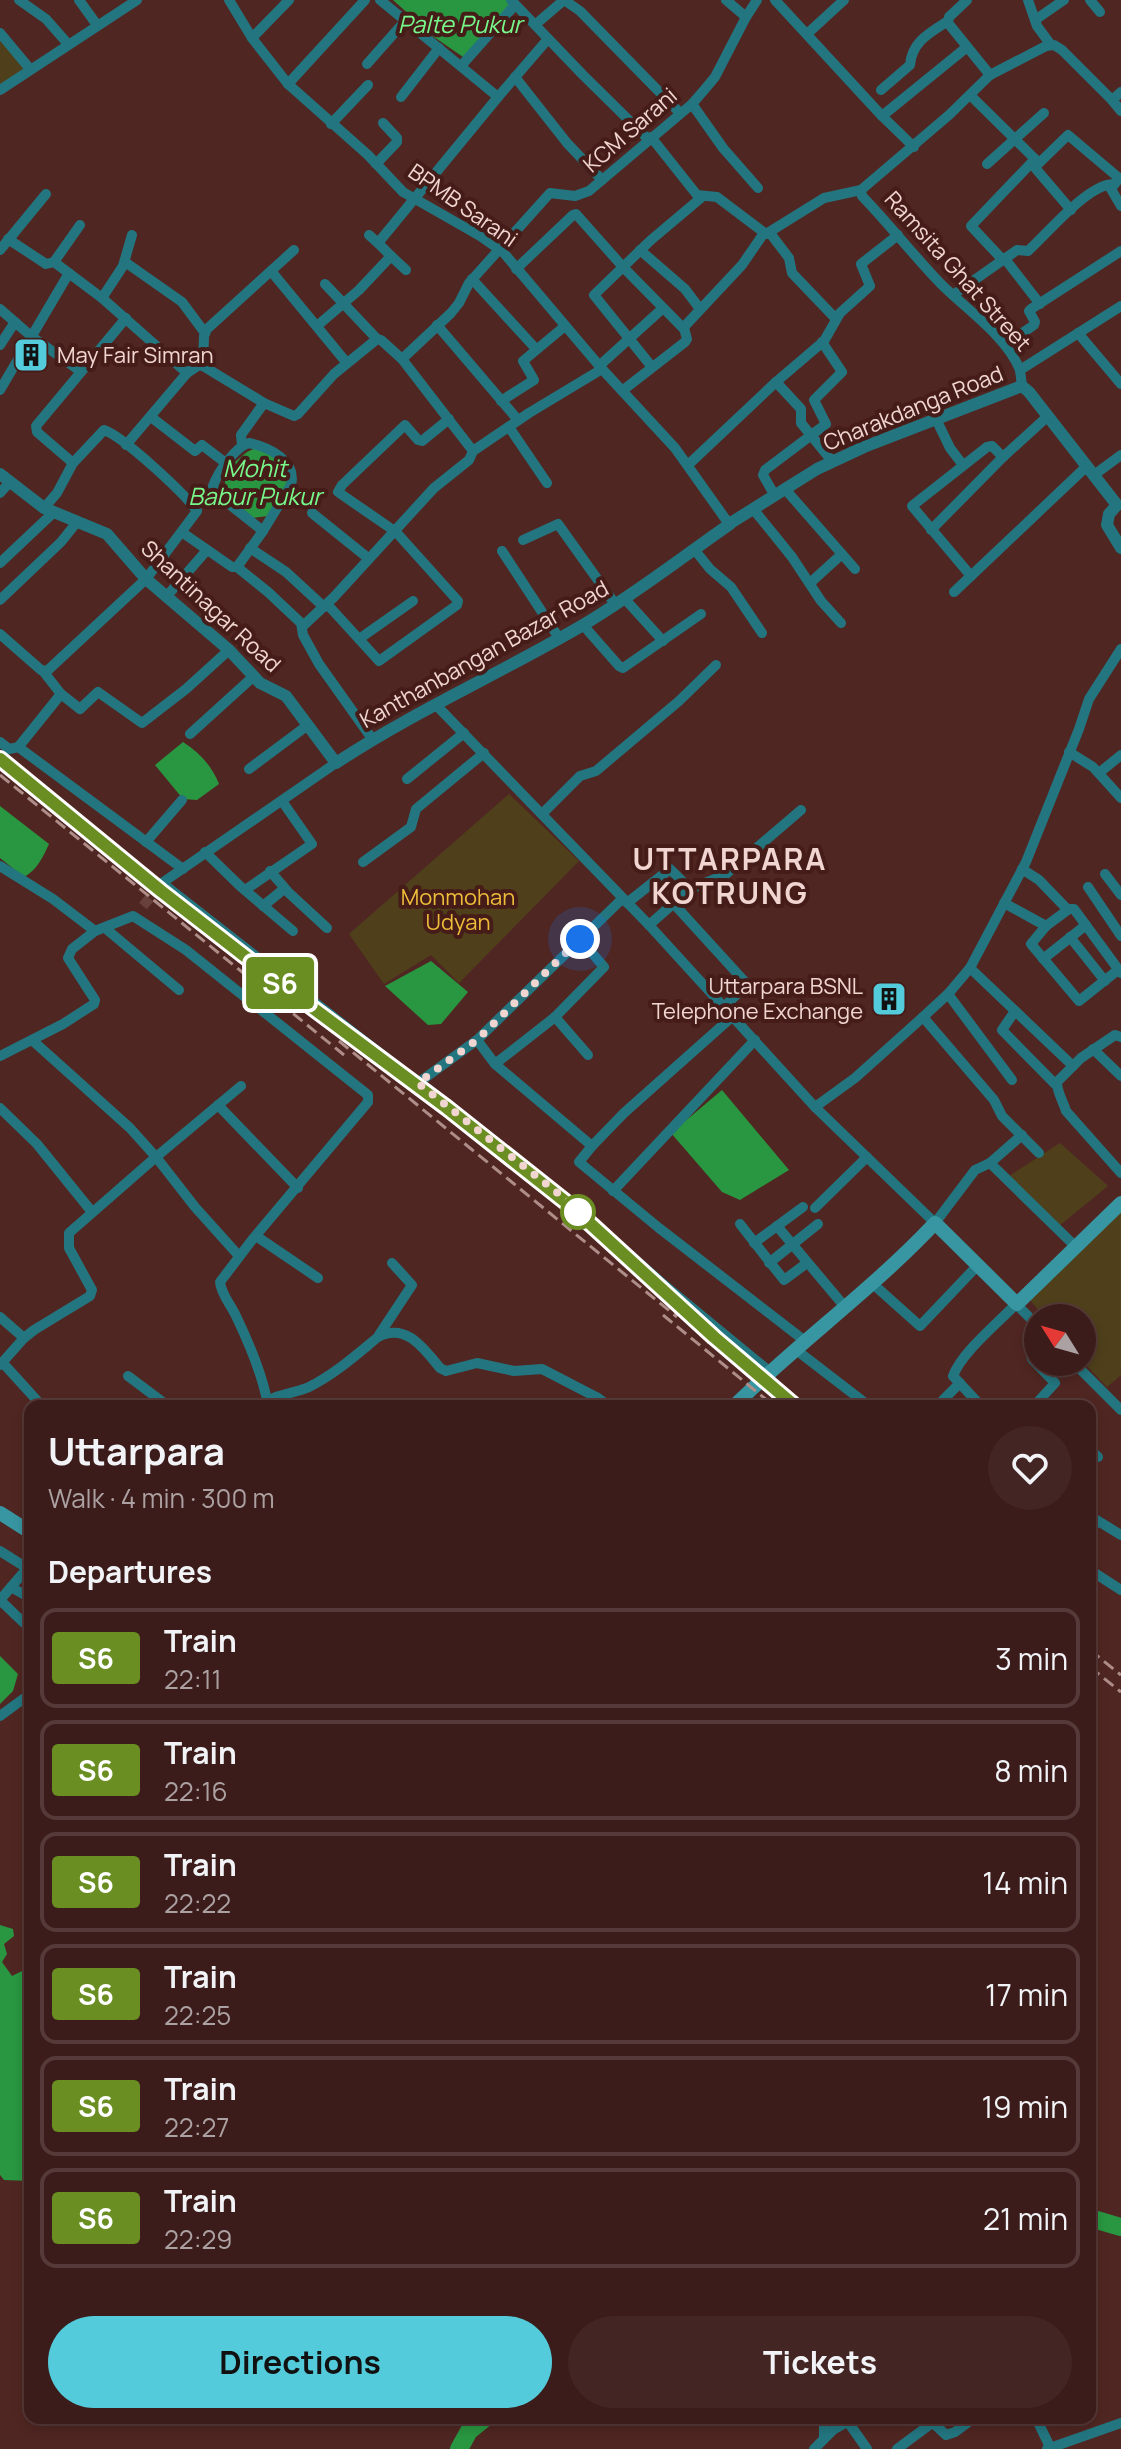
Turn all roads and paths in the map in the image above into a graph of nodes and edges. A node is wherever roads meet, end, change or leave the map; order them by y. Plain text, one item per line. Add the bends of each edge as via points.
1 (19, 0) edge
2 (79, 0) edge
3 (137, 0) edge
4 (229, 0) edge
5 (289, 0) edge
6 (365, 0) edge
7 (380, 0) edge
8 (564, 0) edge
9 (726, 0) edge
10 (757, 0) edge
11 (775, 0) edge
12 (844, 0) edge
13 (967, 0) edge
14 (1028, 0) edge
15 (1064, 0) edge
16 (1090, 0) edge
17 (513, 2) edge
18 (1100, 12) dead end
19 (746, 17) junction
20 (1035, 20) junction
21 (405, 21) junction
22 (948, 21) junction
23 (536, 24) junction
24 (97, 25) junction
25 (0, 33) edge
26 (807, 34) junction
27 (252, 38) junction
28 (548, 39) junction
29 (68, 44) junction
30 (1051, 45) junction
31 (967, 47) junction
32 (439, 48) junction
33 (367, 64) dead end
34 (461, 66) junction
35 (30, 69) junction
36 (990, 75) junction
37 (515, 77) junction
38 (288, 84) junction
39 (368, 85) dead end
40 (0, 90) edge
41 (881, 90) dead end
42 (971, 96) junction
43 (1117, 96) edge
44 (401, 97) dead end
45 (498, 97) junction
46 (692, 104) junction
47 (1121, 111) edge
48 (680, 113) junction
49 (1044, 113) dead end
50 (882, 116) junction
51 (383, 123) dead end
52 (331, 124) junction
53 (650, 138) junction
54 (1014, 139) junction
55 (914, 147) junction
56 (1035, 163) junction
57 (376, 164) junction
58 (987, 164) dead end
59 (602, 180) junction
60 (1118, 180) edge
61 (758, 188) dead end
62 (861, 190) junction
63 (46, 194) dead end
64 (702, 197) junction
65 (415, 199) junction
66 (1121, 206) edge
67 (1071, 210) junction
68 (80, 225) dead end
69 (767, 233) junction
70 (132, 235) dead end
71 (369, 235) dead end
72 (898, 235) junction
73 (8, 239) junction
74 (378, 243) junction
75 (499, 249) junction
76 (0, 250) edge
77 (294, 250) dead end
78 (640, 250) junction
79 (1121, 251) edge
80 (391, 256) junction
81 (1005, 259) junction
82 (54, 262) junction
83 (125, 262) junction
84 (623, 267) junction
85 (516, 269) junction
86 (406, 270) dead end
87 (271, 271) junction
88 (69, 273) junction
89 (472, 279) junction
90 (325, 284) dead end
91 (953, 295) junction
92 (102, 298) junction
93 (343, 303) junction
94 (1040, 304) junction
95 (0, 309) edge
96 (662, 309) junction
97 (700, 309) junction
98 (1119, 310) edge
99 (126, 318) junction
100 (836, 319) junction
101 (15, 322) junction
102 (437, 325) junction
103 (317, 326) junction
104 (565, 326) junction
105 (684, 328) junction
106 (205, 333) junction
107 (1078, 333) junction
108 (31, 336) junction
109 (630, 338) junction
110 (377, 339) junction
111 (822, 342) junction
112 (0, 345) edge
113 (1005, 345) junction
114 (536, 349) junction
115 (402, 359) junction
116 (346, 362) junction
117 (203, 366) junction
118 (652, 367) junction
119 (601, 368) junction
120 (1020, 370) junction
121 (80, 371) junction
122 (187, 373) junction
123 (776, 382) junction
124 (1121, 384) edge
125 (1022, 386) junction
126 (0, 390) edge
127 (622, 391) junction
128 (501, 401) junction
129 (264, 403) junction
130 (1048, 416) junction
131 (151, 417) junction
132 (449, 419) junction
133 (936, 419) junction
134 (513, 424) junction
135 (811, 436) junction
136 (126, 445) junction
137 (242, 445) junction
138 (473, 451) junction
139 (1121, 455) edge
140 (1003, 457) junction
141 (832, 461) junction
142 (73, 463) junction
143 (227, 464) junction
144 (688, 465) junction
145 (963, 465) junction
146 (1091, 470) junction
147 (5, 478) edge
148 (547, 483) dead end
149 (780, 492) junction
150 (0, 493) edge
151 (1119, 504) edge
152 (49, 510) junction
153 (754, 510) junction
154 (312, 513) dead end
155 (77, 522) junction
156 (730, 524) junction
157 (931, 530) junction
158 (263, 531) junction
159 (396, 532) junction
160 (183, 533) junction
161 (523, 540) dead end
162 (250, 548) junction
163 (1121, 548) edge
164 (694, 549) junction
165 (207, 550) junction
166 (502, 551) dead end
167 (842, 554) junction
168 (368, 558) junction
169 (0, 563) edge
170 (237, 567) junction
171 (855, 569) dead end
172 (971, 576) junction
173 (146, 579) junction
174 (810, 583) junction
175 (954, 592) dead end
176 (166, 597) junction
177 (0, 600) edge
178 (413, 601) dead end
179 (620, 601) junction
180 (325, 605) junction
181 (701, 614) dead end
182 (301, 623) junction
183 (841, 623) dead end
184 (583, 625) junction
185 (762, 633) dead end
186 (0, 634) edge
187 (559, 638) junction
188 (359, 639) junction
189 (663, 641) junction
190 (1121, 649) edge
191 (229, 650) junction
192 (716, 665) dead end
193 (43, 671) junction
194 (254, 676) junction
195 (61, 694) junction
196 (436, 705) junction
197 (308, 725) junction
198 (464, 733) junction
199 (190, 734) dead end
200 (373, 740) junction
201 (0, 742) edge
202 (19, 747) junction
203 (1069, 752) junction
204 (484, 753) junction
205 (1121, 755) edge
206 (336, 763) junction
207 (249, 769) dead end
208 (1099, 773) junction
209 (407, 779) dead end
210 (1121, 798) edge
211 (182, 800) dead end
212 (282, 801) junction
213 (801, 810) dead end
214 (543, 813) junction
215 (146, 842) junction
216 (205, 852) junction
217 (363, 862) dead end
218 (0, 866) edge
219 (1022, 869) junction
220 (270, 871) junction
221 (179, 872) junction
222 (10, 874) junction
223 (1113, 878) edge
224 (0, 885) edge
225 (1088, 887) dead end
226 (284, 889) junction
227 (690, 889) junction
228 (245, 890) junction
229 (1121, 895) edge
230 (625, 901) junction
231 (673, 903) junction
232 (1004, 903) junction
233 (143, 906) tunnel mouth
234 (263, 906) junction
235 (1068, 910) junction
236 (133, 916) junction
237 (649, 925) junction
238 (1086, 925) junction
239 (1046, 926) junction
240 (327, 928) dead end
241 (100, 930) junction
242 (293, 931) dead end
243 (1121, 936) edge
244 (1070, 937) junction
245 (580, 939) junction
246 (1043, 959) junction
247 (970, 968) junction
248 (1120, 972) edge
249 (1105, 981) junction
250 (179, 990) dead end
251 (948, 994) junction
252 (724, 1007) junction
253 (1015, 1011) junction
254 (733, 1016) junction
255 (555, 1017) junction
256 (923, 1017) junction
257 (1121, 1037) edge
258 (32, 1040) junction
259 (477, 1040) junction
260 (755, 1040) junction
261 (1093, 1049) junction
262 (588, 1055) dead end
263 (0, 1056) edge
264 (495, 1064) junction
265 (1073, 1066) junction
266 (1121, 1076) edge
267 (1012, 1080) dead end
268 (418, 1083) junction
269 (1057, 1084) junction
270 (241, 1086) dead end
271 (218, 1105) junction
272 (815, 1107) junction
273 (0, 1108) edge
274 (1022, 1135) junction
275 (592, 1146) junction
276 (1039, 1153) dead end
277 (156, 1157) junction
278 (867, 1157) junction
279 (990, 1163) junction
280 (1121, 1173) edge
281 (298, 1188) junction
282 (613, 1191) junction
283 (1121, 1203) edge
284 (92, 1212) junction
285 (935, 1223) junction
286 (740, 1224) dead end
287 (818, 1224) dead end
288 (777, 1226) junction
289 (256, 1236) junction
290 (754, 1243) junction
291 (792, 1245) junction
292 (1076, 1247) junction
293 (239, 1256) junction
294 (392, 1263) dead end
295 (769, 1263) junction
296 (807, 1263) junction
297 (977, 1266) junction
298 (318, 1278) dead end
299 (873, 1284) junction
300 (1016, 1304) junction
301 (845, 1307) junction
302 (1024, 1312) edge
303 (0, 1317) edge
304 (378, 1337) junction
305 (24, 1338) junction
306 (800, 1345) junction
307 (1, 1364) edge
308 (769, 1371) junction
309 (128, 1376) dead end
310 (1048, 1376) edge
311 (1087, 1376) edge
312 (960, 1383) junction
313 (36, 1400) edge
314 (160, 1400) edge
315 (264, 1400) edge
316 (273, 1400) edge
317 (601, 1400) edge
318 (740, 1400) edge
319 (862, 1400) edge
320 (946, 1400) edge
321 (976, 1400) edge
322 (1044, 1400) edge
323 (1121, 1410) edge
324 (0, 1513) edge
325 (1096, 1520) edge
326 (24, 1528) edge
327 (1121, 1535) edge
328 (0, 1551) edge
329 (24, 1563) edge
330 (24, 1572) edge
331 (1096, 1574) edge
332 (11, 1587) junction
333 (1121, 1590) edge
334 (24, 1595) edge
335 (24, 1623) dead end
336 (24, 1698) edge
337 (0, 1716) edge
338 (1121, 2423) edge
339 (824, 2424) edge
340 (845, 2424) edge
341 (853, 2424) edge
342 (925, 2424) edge
343 (934, 2424) edge
344 (966, 2424) edge
345 (1038, 2424) edge
346 (824, 2438) junction
347 (1048, 2448) edge
348 (814, 2449) edge
349 (867, 2449) edge
350 (897, 2449) edge

1 - 29 street
2 - 24 street
3 - 24 street
4 - 27 street, BPMB Sarani
5 - 27 street
6 - 38 street
7 - 21 street
8 - 23 street
8 - 48 street
9 - 19 street
10 - 19 street, KCM Sarani
11 - 26 street
12 - 26 street
13 - 22 street
14 - 20 street
15 - 20 street
16 - 18 street
17 - 23 street
17 - 34 street
19 - 46 street, KCM Sarani via 715,77
20 - 30 street
21 - 32 street
21 - 33 street
22 - 31 street
22 - 41 street via 922,37 910,65
23 - 28 street
24 - 29 street
25 - 35 street
26 - 50 street
27 - 38 street, BPMB Sarani
28 - 37 street
28 - 53 street
29 - 35 street
30 - 36 street, Ramsita Ghat Street
30 - 43 street
31 - 36 street
31 - 50 street
32 - 34 street
32 - 44 street
34 - 45 street
35 - 40 street
36 - 42 street, Ramsita Ghat Street
37 - 45 street
37 - 59 street
38 - 52 street, BPMB Sarani
39 - 52 street
42 - 54 street
42 - 55 street, Ramsita Ghat Street
43 - 47 street
45 - 65 street
46 - 48 street, KCM Sarani
46 - 61 street
48 - 53 street, KCM Sarani
49 - 54 street
50 - 55 street
51 - 57 street via 397,142
52 - 57 street, BPMB Sarani
53 - 59 street, KCM Sarani
53 - 64 street
54 - 56 street
54 - 58 street
55 - 62 street, Ramsita Ghat Street
56 - 60 street via 1068,135
56 - 67 street
56 - 81 street via 972,225
57 - 65 street, BPMB Sarani
59 - 75 street, KCM Sarani via 581,194 550,193
60 - 66 street via 1112,191
60 - 67 street
62 - 69 street via 820,200
62 - 72 street, Ramsita Ghat Street
63 - 73 street
64 - 69 street via 715,195
64 - 78 street
65 - 74 street
65 - 75 street, BPMB Sarani
67 - 81 street via 1028,251 1019,249
68 - 82 street
69 - 97 street
69 - 100 street via 789,258 792,273
70 - 83 street
71 - 74 street
72 - 91 street, Ramsita Ghat Street
72 - 100 street via 861,264 870,286
73 - 76 street
73 - 82 street via 46,264
74 - 80 street
75 - 85 street, BPMB Sarani
75 - 89 street, KCM Sarani
77 - 87 street
78 - 84 street
78 - 97 street
79 - 94 street
80 - 86 street
80 - 93 street
81 - 91 street
81 - 94 street
82 - 88 street
83 - 92 street
83 - 106 street via 182,302
84 - 85 street via 575,214
84 - 96 street
84 - 109 street via 594,296
85 - 104 street, BPMB Sarani
87 - 103 street
87 - 106 street
88 - 92 street
88 - 108 street
89 - 102 street, KCM Sarani via 459,303
89 - 114 street
90 - 93 street
91 - 113 street, Ramsita Ghat Street
92 - 99 street
93 - 103 street
93 - 110 street
94 - 113 street via 1029,311 1034,325
95 - 101 street
96 - 105 street
96 - 109 street
97 - 105 street
98 - 107 street
99 - 121 street
99 - 122 street
100 - 111 street
101 - 108 street
101 - 112 street
102 - 115 street, KCM Sarani
102 - 128 street
103 - 116 street
104 - 114 street
104 - 119 street, BPMB Sarani
105 - 118 street via 685,342
106 - 117 street
107 - 120 street
107 - 124 street
108 - 121 street
108 - 126 street
109 - 118 street
109 - 119 street
110 - 115 street
110 - 116 street
111 - 123 street
111 - 135 street via 842,373 814,400 826,424
113 - 120 street, Ramsita Ghat Street
114 - 128 street via 522,362 534,380
115 - 132 street
116 - 129 street via 296,415
117 - 122 street
117 - 129 street
118 - 127 street
119 - 127 street, BPMB Sarani
119 - 134 street
120 - 125 street
121 - 142 street via 35,428
122 - 131 street
123 - 135 street via 801,409 801,423
123 - 144 street
125 - 130 street, Charakdanga Road
125 - 133 street, Charakdanga Road
127 - 144 street, BPMB Sarani
128 - 134 street
129 - 137 street via 241,435
130 - 140 street
130 - 146 street, Charakdanga Road
131 - 136 street
131 - 143 street via 195,451 202,445
132 - 138 street
132 - 159 street via 422,441 405,425 338,490
133 - 141 street, Charakdanga Road
133 - 145 street
134 - 138 street
134 - 148 street
135 - 141 street
135 - 149 street via 765,470 763,475
136 - 142 street via 104,430
136 - 160 street via 197,509
137 - 143 street
137 - 158 street via 274,451 293,478
138 - 159 street
139 - 146 street
140 - 145 street via 988,446
140 - 157 street
141 - 149 street, Charakdanga Road
142 - 152 street
143 - 158 street via 213,487
144 - 156 street, BPMB Sarani
145 - 157 street via 912,506
146 - 151 street, Charakdanga Road
146 - 172 street
147 - 150 street
147 - 152 street, Shantinagar Road
149 - 153 street, Charakdanga Road
149 - 167 street
151 - 163 street, Charakdanga Road via 1107,525
152 - 155 street, Shantinagar Road
152 - 169 street
153 - 156 street, Charakdanga Road
153 - 174 street
154 - 168 street
155 - 173 street, Shantinagar Road via 107,534
155 - 177 street
156 - 164 street, Kanthanbangan Bazar Road
157 - 172 street
158 - 162 street
159 - 168 street
159 - 188 street via 458,603 379,661
160 - 165 street
160 - 173 street
161 - 179 street via 558,524
162 - 170 street
162 - 180 street
164 - 179 street, Kanthanbangan Bazar Road
164 - 185 street via 731,587
165 - 170 street
165 - 176 street
166 - 187 street
167 - 171 street
167 - 174 street
168 - 180 street
170 - 182 street
172 - 175 street
173 - 176 street, Shantinagar Road
173 - 193 street
174 - 183 street
176 - 191 street, Shantinagar Road
178 - 188 street
179 - 184 street, Kanthanbangan Bazar Road
179 - 189 street
180 - 182 street
180 - 188 street
181 - 189 street
182 - 200 street via 319,664
184 - 187 street, Kanthanbangan Bazar Road
184 - 189 street via 621,668
186 - 193 street
187 - 196 street, Kanthanbangan Bazar Road
190 - 203 street via 1093,690
191 - 194 street, Shantinagar Road
191 - 195 street via 142,723 98,692 80,709
192 - 214 street via 596,771 580,776
193 - 195 street
194 - 197 street, Shantinagar Road via 286,696
194 - 199 street
195 - 202 street
196 - 198 street
196 - 200 street, Kanthanbangan Bazar Road
197 - 206 street, Shantinagar Road
197 - 207 street
198 - 204 street
198 - 209 street
200 - 206 street, Kanthanbangan Bazar Road
201 - 202 street via 9,749
202 - 215 street
203 - 208 street
203 - 219 street
204 - 214 street
204 - 217 street via 416,809 411,827
205 - 208 street
206 - 212 street, Kanthanbangan Bazar Road
208 - 210 street
211 - 215 street
212 - 216 street, Kanthanbangan Bazar Road
212 - 220 street via 312,844
213 - 227 street via 725,875
214 - 230 street
215 - 221 street
216 - 221 street, Kanthanbangan Bazar Road
216 - 228 street
218 - 222 street
219 - 232 street
219 - 235 street
220 - 226 street
220 - 228 street
221 - 268 street via 162,883
222 - 224 street
222 - 241 street
223 - 229 street
225 - 243 street
226 - 234 street
226 - 240 street
227 - 230 street via 670,869
227 - 231 street
228 - 234 street
230 - 237 street
230 - 245 street
231 - 237 street
231 - 252 street via 746,983
232 - 239 street
232 - 247 street
233 - 236 street
234 - 242 street
235 - 238 street via 1074,909
235 - 239 street
236 - 241 street
236 - 281 street via 186,950 368,1095 368,1102
237 - 252 street
238 - 244 street
238 - 248 street
239 - 246 street via 1031,942
241 - 250 street
241 - 258 street via 72,949 68,958 94,1004
244 - 246 street
244 - 249 street
245 - 255 street via 604,967
245 - 259 street
246 - 249 street via 1079,1001
247 - 251 street
247 - 253 street
248 - 249 street
251 - 256 street
251 - 267 street
252 - 254 street
253 - 265 street
253 - 269 street via 1002,1030
254 - 260 street
254 - 275 street
255 - 262 street
255 - 264 street
256 - 272 street
256 - 274 street
257 - 261 street via 1115,1035
258 - 263 street
258 - 277 street
259 - 264 street
259 - 268 street
260 - 272 street
260 - 282 street
261 - 265 street
261 - 266 street
264 - 275 street
265 - 269 street
268 - 308 street via 573,1205
269 - 280 street via 1066,1111
270 - 271 street
271 - 277 street
271 - 281 street
272 - 278 street
273 - 284 street
274 - 276 street
274 - 279 street
275 - 282 street via 579,1163
277 - 284 street
277 - 293 street
278 - 285 street
278 - 288 street via 809,1208
279 - 285 street via 975,1170
279 - 292 street
281 - 289 street
282 - 306 street
283 - 292 main road
284 - 305 street via 68,1240 91,1294
285 - 297 main road
285 - 299 main road
286 - 290 street
287 - 291 street
288 - 290 street
288 - 291 street
289 - 293 street
289 - 298 street
290 - 295 street
291 - 295 street
291 - 296 street
292 - 300 main road
293 - 315 street via 220,1286 260,1370
294 - 304 street via 412,1285
295 - 296 street via 784,1280
296 - 301 street
297 - 299 street via 920,1326
297 - 300 main road
299 - 301 main road
300 - 302 street
300 - 312 street via 965,1356 953,1376
301 - 306 main road
303 - 305 street
304 - 316 street via 310,1387
304 - 317 street via 410,1336 446,1371 477,1363 514,1371 545,1370
305 - 307 street
306 - 308 main road
306 - 319 street
307 - 313 street
308 - 318 main road
309 - 314 street
310 - 322 street via 1055,1383
311 - 323 street
312 - 320 street
312 - 321 street
324 - 326 main road
325 - 327 street
328 - 329 street
330 - 332 street
331 - 333 street
332 - 334 street
332 - 335 street via 0,1601
336 - 337 street
338 - 347 street
339 - 346 street
340 - 346 street
341 - 349 street
342 - 350 street
343 - 344 street via 950,2435
345 - 347 street
346 - 348 street

